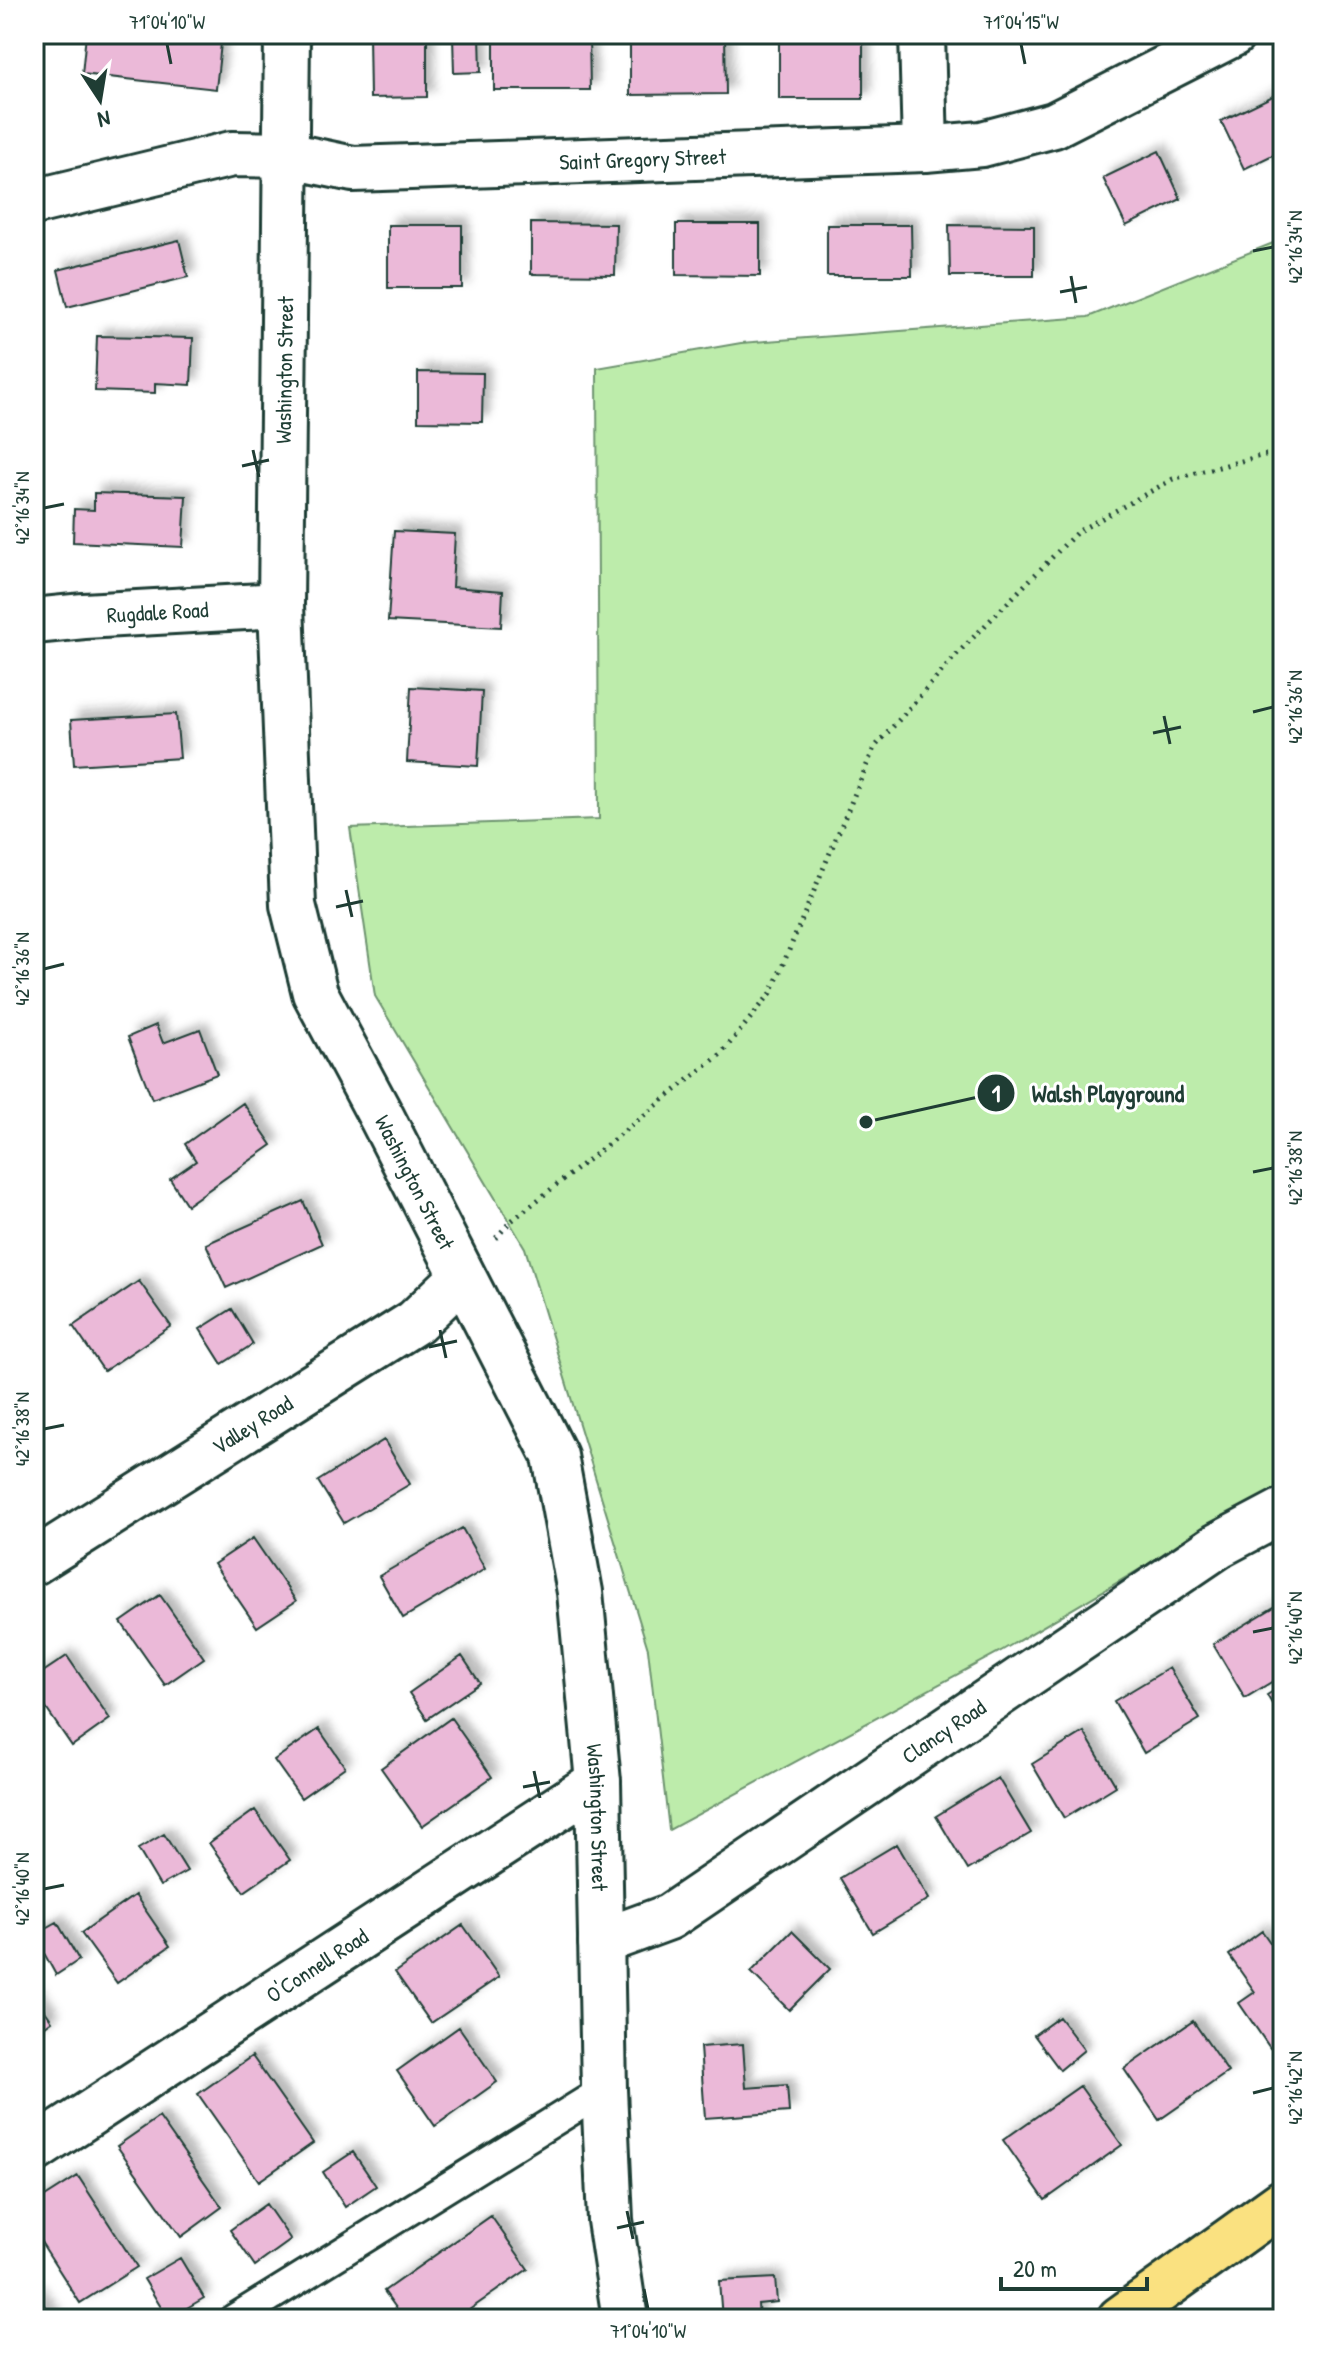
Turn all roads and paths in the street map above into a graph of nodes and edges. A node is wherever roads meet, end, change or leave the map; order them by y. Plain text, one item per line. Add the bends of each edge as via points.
1 (287, 34) edge
2 (922, 34) edge
3 (1233, 34) edge
4 (925, 149) junction
5 (287, 155) junction
6 (34, 202) edge
7 (1283, 454) edge
8 (281, 605) junction
9 (34, 621) edge
10 (462, 1277) junction
11 (1283, 1511) edge
12 (34, 1562) edge
13 (598, 1782) junction
14 (601, 1942) junction
15 (604, 2090) junction
16 (34, 2150) edge
17 (1283, 2202) edge
18 (1120, 2317) edge
19 (234, 2319) edge
20 (625, 2319) edge

1 - 5 street, Washington Street
2 - 4 street
3 - 4 street, Saint Gregory Street via 1054,125 982,144
4 - 5 street, Saint Gregory Street via 353,169
5 - 6 street, Saint Gregory Street via 232,154
5 - 8 street, Washington Street
7 - 10 path via 1173,479 1077,532 874,748 761,1006 721,1054 510,1222
8 - 9 street, Rugdale Road
8 - 10 street, Washington Street via 293,905 315,993
10 - 12 street, Valley Road via 415,1322
10 - 13 street, Washington Street via 555,1456 580,1592
11 - 14 street, Clancy Road via 1219,1545 669,1917
13 - 14 street, Washington Street
13 - 16 street, O'Connell Road
14 - 15 street, Washington Street
15 - 19 lane
15 - 20 street, Washington Street via 610,2220
17 - 18 highway

